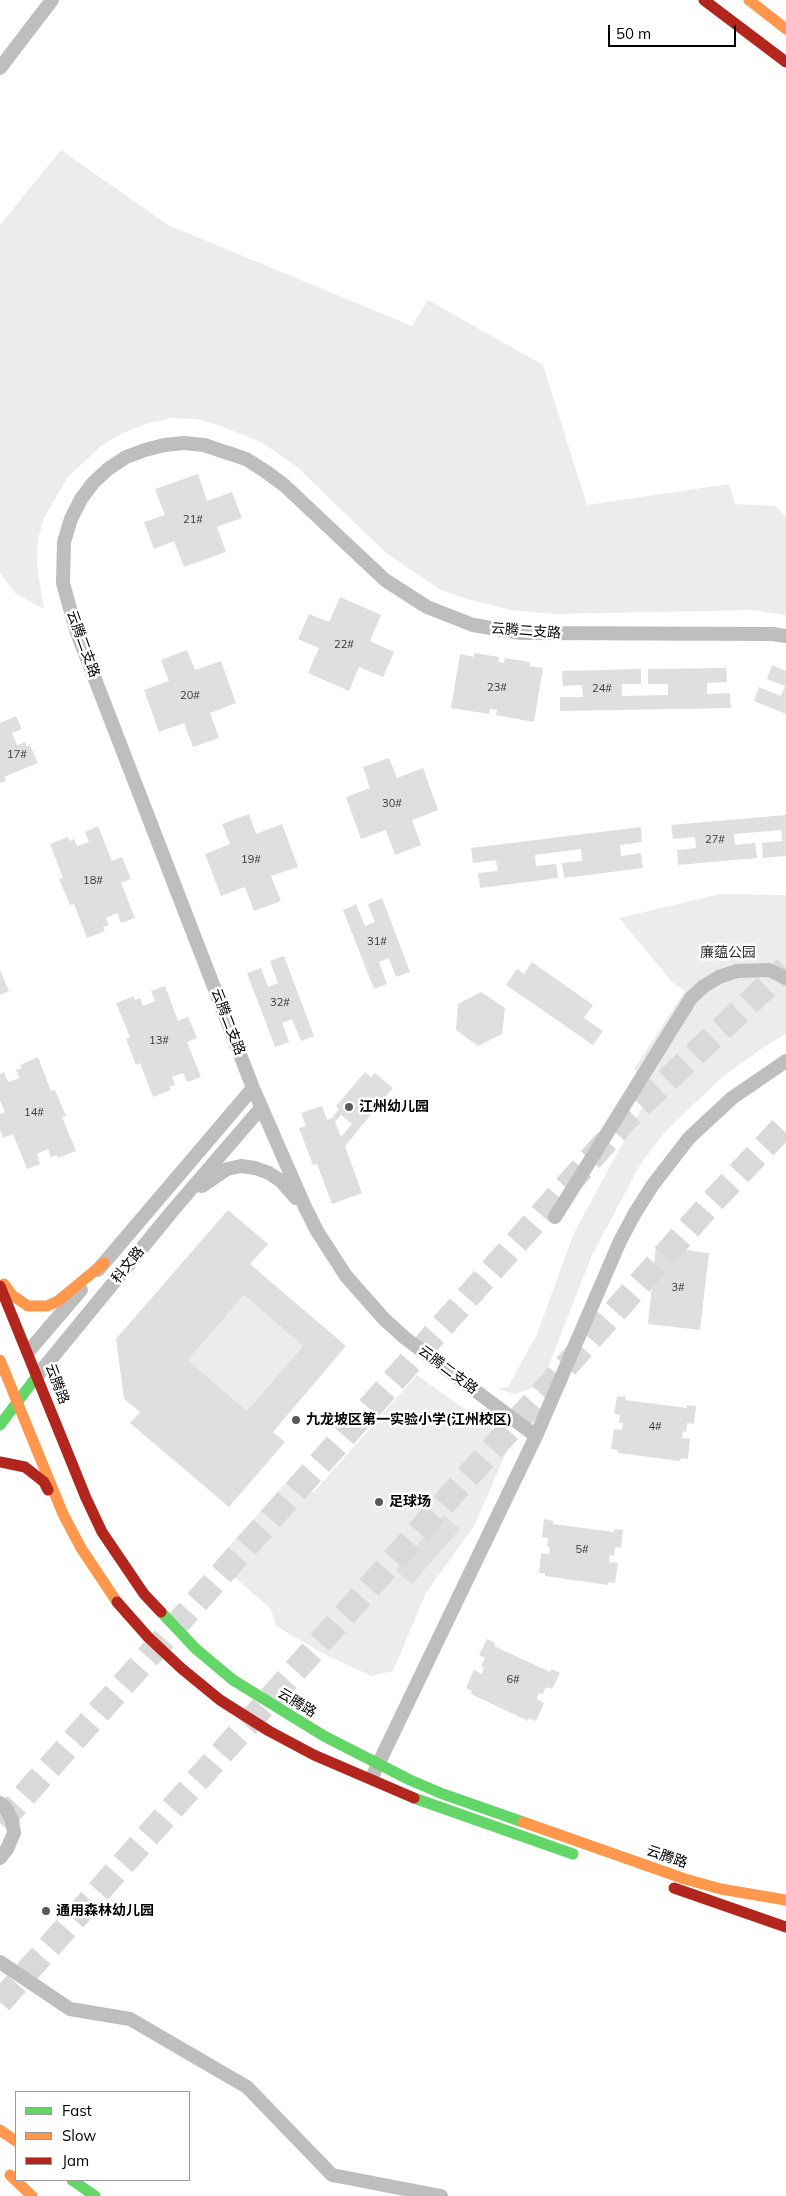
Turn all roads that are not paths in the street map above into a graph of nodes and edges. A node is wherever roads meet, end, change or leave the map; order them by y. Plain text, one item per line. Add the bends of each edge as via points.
1 (52, 0) edge
2 (704, 0) edge
3 (749, 0) edge
4 (786, 29) edge
5 (786, 62) edge
6 (0, 68) edge
7 (786, 636) edge
8 (786, 978) edge
9 (786, 1061) edge
10 (253, 1088) junction
11 (261, 1108) junction
12 (305, 1207) junction
13 (174, 1209) junction
14 (555, 1217) dead end
15 (104, 1263) junction
16 (0, 1279) edge
17 (0, 1286) edge
18 (28, 1352) junction
19 (0, 1360) edge
20 (37, 1376) junction
21 (8, 1378) junction
22 (0, 1388) edge
23 (18, 1402) junction
24 (0, 1425) edge
25 (536, 1436) junction
26 (0, 1462) edge
27 (63, 1514) junction
28 (378, 1765) junction
29 (371, 1781) junction
30 (0, 1803) edge
31 (580, 1856) dead end
32 (0, 1858) edge
33 (664, 1885) dead end
34 (786, 1900) edge
35 (786, 1927) edge
36 (0, 1962) edge
37 (0, 2130) edge
38 (15, 2140) edge
39 (0, 2168) edge
40 (14, 2178) edge
41 (17, 2181) edge
42 (18, 2181) edge
43 (73, 2181) edge
44 (32, 2196) edge
45 (40, 2196) edge
46 (95, 2196) edge
47 (441, 2196) edge

1 - 6 street
2 - 5 main road
3 - 4 main road
7 - 10 street, 云腾二支路 via 521,633 473,625 427,607 385,580 284,485 239,456 204,445 184,443 145,450 108,469 81,499 71,519 64,542 65,592 76,630
8 - 14 street via 769,970 737,971 719,977 691,998
9 - 25 street via 732,1098 712,1116 652,1186 620,1241
10 - 11 street, 云腾二支路
10 - 15 street, 科文路
11 - 12 street, 云腾二支路
11 - 13 street, 科文路
12 - 13 street via 269,1173 241,1166 213,1177
12 - 25 street, 云腾二支路 via 346,1276 384,1319
13 - 20 street, 科文路
15 - 16 main road via 58,1301 38,1308 19,1302
15 - 18 street, 科文路
17 - 18 main road, 云腾路
18 - 20 main road, 云腾路
18 - 21 main road, 科文路
19 - 21 main road
20 - 23 main road, 科文路
20 - 28 main road, 云腾路 via 90,1507 121,1562 144,1594 196,1649 233,1680
21 - 22 main road, 科文路
21 - 23 main road
23 - 24 main road, 科文路
23 - 27 main road
25 - 28 street
26 - 27 main road via 25,1467 34,1473 44,1482
27 - 29 main road via 95,1571 122,1609 181,1668 220,1700 269,1731
28 - 29 street
28 - 34 main road, 云腾路 via 443,1794 685,1879
29 - 31 main road
30 - 32 street via 12,1820 14,1833
33 - 35 main road, 云腾路
36 - 47 street via 70,2009 130,2019 247,2087 332,2175
37 - 38 main road
39 - 40 main road
41 - 44 main road
42 - 45 main road
43 - 46 main road

